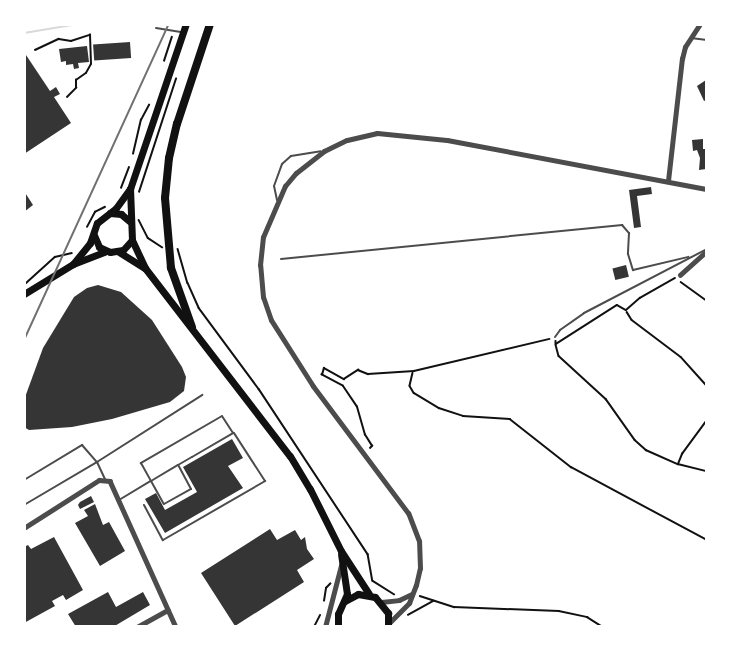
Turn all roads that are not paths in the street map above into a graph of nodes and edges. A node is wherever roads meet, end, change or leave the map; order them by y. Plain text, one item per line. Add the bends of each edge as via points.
1 (210, 24) edge
2 (700, 24) edge
3 (156, 28) dead end
4 (185, 28) edge
5 (691, 38) junction
6 (707, 39) edge
7 (324, 151) junction
8 (668, 181) junction
9 (130, 189) junction
10 (707, 189) edge
11 (277, 200) junction
12 (109, 209) junction
13 (129, 221) junction
14 (94, 235) junction
15 (132, 240) junction
16 (707, 250) edge
17 (107, 251) junction
18 (119, 252) junction
19 (688, 257) junction
20 (281, 259) dead end
21 (73, 264) junction
22 (145, 268) junction
23 (680, 275) road end
24 (24, 294) edge
25 (192, 327) junction
26 (555, 337) road end
27 (202, 395) dead end
28 (233, 433) junction
29 (97, 462) junction
30 (178, 465) junction
31 (105, 478) junction
32 (24, 480) edge
33 (151, 481) junction
34 (119, 500) junction
35 (24, 505) edge
36 (144, 505) dead end
37 (24, 528) edge
38 (341, 551) junction
39 (342, 560) junction
40 (413, 593) junction
41 (369, 594) junction
42 (381, 602) junction
43 (343, 603) junction
44 (168, 610) junction
45 (336, 624) edge
46 (388, 625) edge
47 (137, 627) edge
48 (177, 627) edge
49 (325, 627) edge

1 - 25 highway via 177,124 165,198 171,268
2 - 5 street
3 - 4 lane
4 - 9 main road
5 - 6 lane
5 - 8 street via 682,59
7 - 8 street via 347,140 377,133 404,135
7 - 11 street via 296,173
7 - 11 lane via 291,156 282,164 274,186
8 - 10 street
9 - 12 main road
9 - 13 main road
11 - 40 street via 263,237 263,297 271,320 313,386 415,526 421,556
12 - 13 main road
12 - 14 main road via 97,223
13 - 15 main road via 134,232
14 - 17 main road via 99,246
14 - 21 main road
15 - 18 main road
15 - 22 main road
16 - 19 lane
16 - 23 street
17 - 18 main road
17 - 21 main road
18 - 22 main road
19 - 20 lane via 633,270 628,254 629,233 622,225
19 - 26 lane via 584,313
21 - 24 main road
22 - 25 main road
25 - 38 main road via 290,456
27 - 29 lane
28 - 30 lane
28 - 33 lane via 222,416 141,463
28 - 36 lane via 265,481 163,540
29 - 31 lane
29 - 32 lane via 82,445
29 - 35 lane
30 - 33 lane
30 - 33 lane via 191,489 164,504
31 - 34 street
31 - 37 street
33 - 34 lane
34 - 44 street
38 - 39 main road
38 - 41 main road
39 - 43 main road via 347,594
39 - 49 street
40 - 42 street
40 - 46 street via 409,603
41 - 42 main road
41 - 43 main road via 354,596
42 - 46 main road via 388,613
43 - 45 main road
44 - 47 street
44 - 48 street

